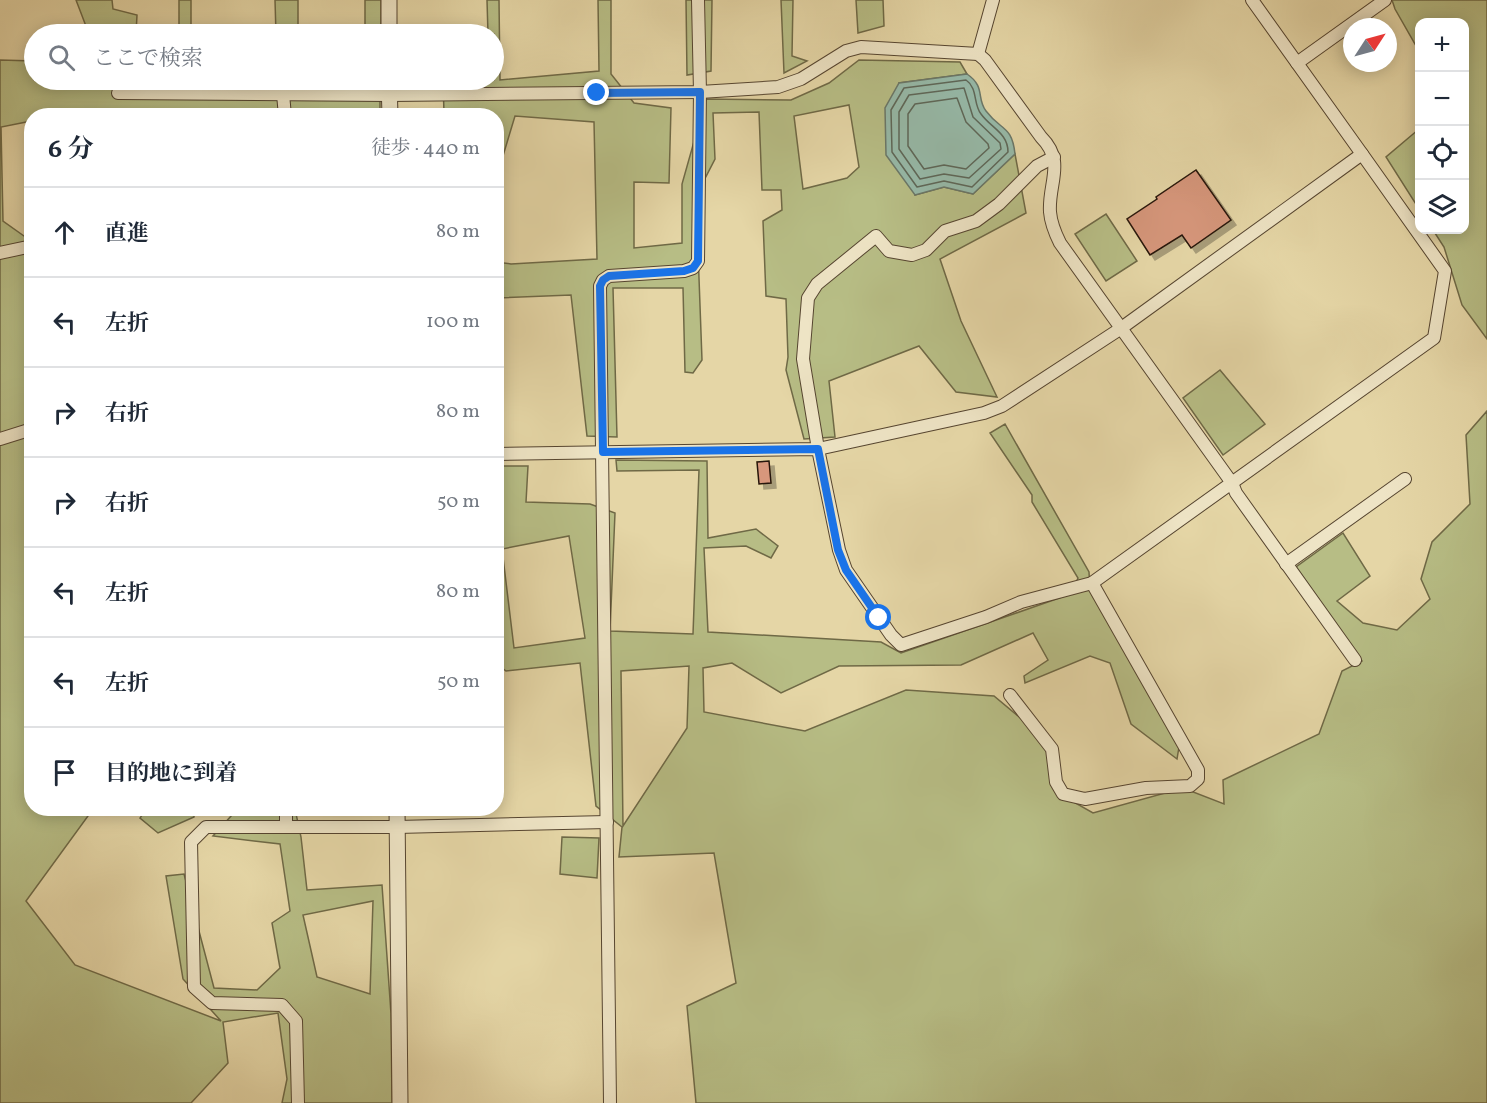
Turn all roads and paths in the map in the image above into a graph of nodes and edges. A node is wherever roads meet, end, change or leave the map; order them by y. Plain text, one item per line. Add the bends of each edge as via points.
1 (389, 0) edge
2 (698, 0) edge
3 (993, 0) edge
4 (1252, 0) edge
5 (1385, 0) edge
6 (389, 24) edge
7 (978, 54) junction
8 (1297, 63) junction
9 (504, 89) edge
10 (344, 90) edge
11 (389, 90) edge
12 (700, 92) junction
13 (118, 93) dead end
14 (284, 94) junction
15 (285, 108) edge
16 (390, 108) edge
17 (1362, 154) junction
18 (1054, 157) junction
19 (24, 248) edge
20 (0, 253) edge
21 (1120, 329) junction
22 (24, 432) edge
23 (0, 439) edge
24 (818, 449) junction
25 (603, 452) junction
26 (504, 454) edge
27 (1405, 479) dead end
28 (1232, 483) junction
29 (1286, 564) junction
30 (1092, 584) junction
31 (1355, 660) dead end
32 (1010, 694) dead end
33 (286, 816) edge
34 (397, 816) edge
35 (607, 822) junction
36 (286, 827) junction
37 (397, 827) junction
38 (298, 1103) edge
39 (400, 1103) edge
40 (610, 1103) edge

1 - 6 street
2 - 12 street
3 - 7 street
4 - 8 street
5 - 8 street
7 - 12 street via 861,47 778,87
7 - 18 street via 1050,146
8 - 17 street
9 - 12 street
10 - 14 street
11 - 16 street
12 - 25 street via 698,261 684,271 609,276 600,286
13 - 14 street
14 - 15 street
17 - 21 street
17 - 28 street via 1445,271 1434,338
18 - 21 street via 1052,225 1060,243
18 - 24 street via 1036,166 999,204 976,221 945,231 926,250 912,255 889,251 876,236 817,284 808,298 803,359
19 - 20 street
21 - 24 street via 1002,406
21 - 28 street
22 - 23 street
24 - 25 street
24 - 30 street via 838,550 846,570 901,645 1021,602
25 - 26 street
25 - 35 street
27 - 29 street
28 - 29 street
28 - 30 street
29 - 31 street
30 - 32 street via 1198,770 1198,779 1190,786 1146,788 1085,799 1063,794 1056,782 1052,749
33 - 36 street
34 - 37 street
35 - 37 street
35 - 40 street
36 - 37 street
36 - 38 street via 206,827 191,842 194,987 212,1003 282,1005 296,1021
37 - 39 street

